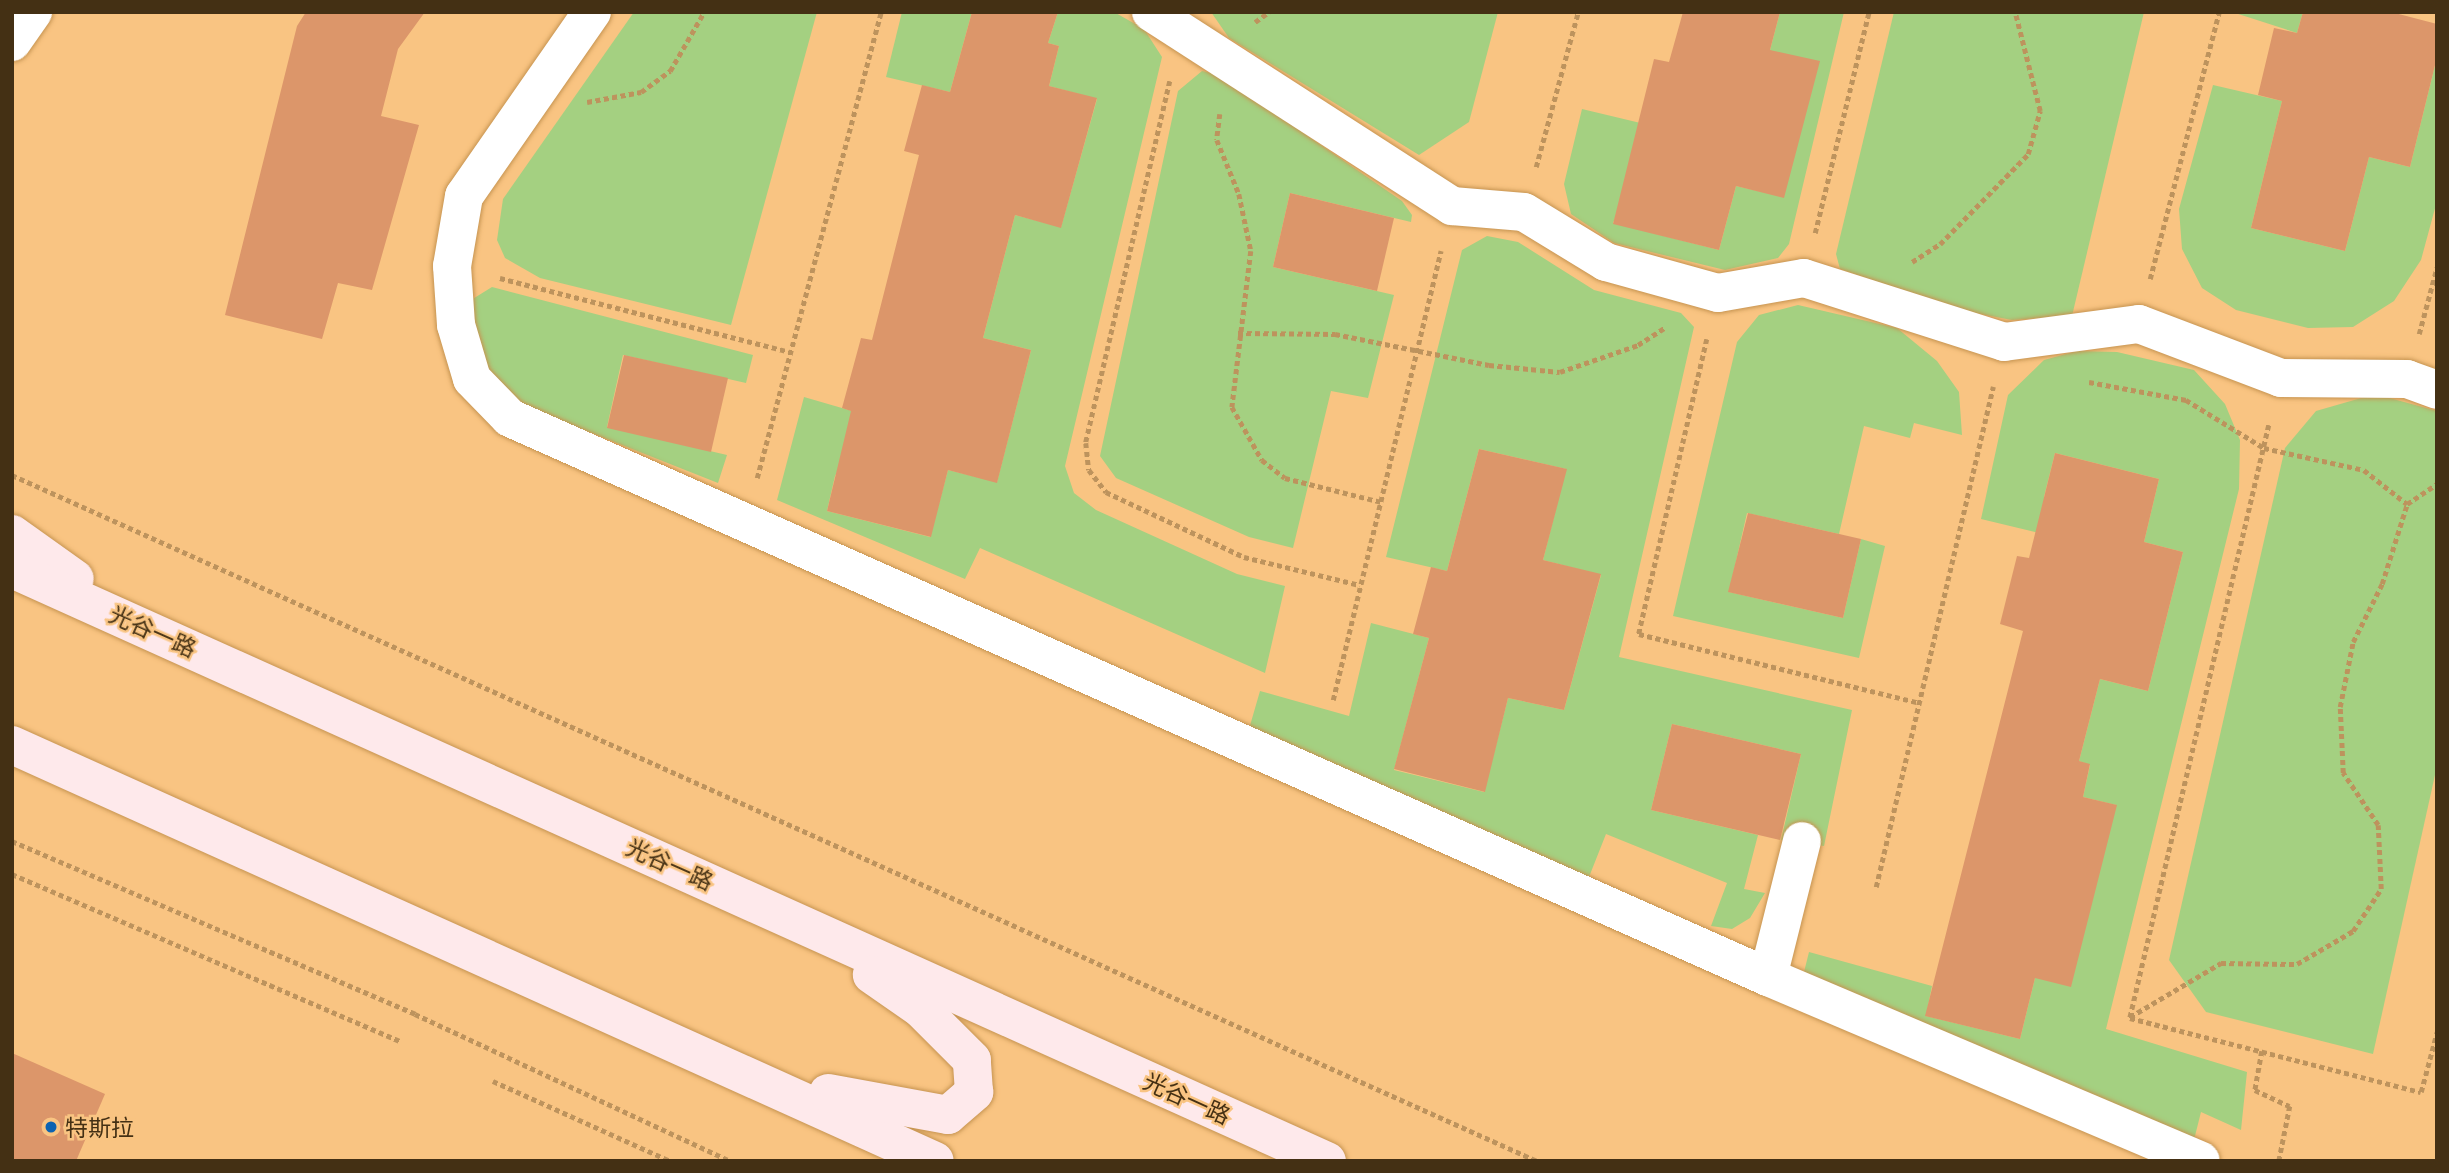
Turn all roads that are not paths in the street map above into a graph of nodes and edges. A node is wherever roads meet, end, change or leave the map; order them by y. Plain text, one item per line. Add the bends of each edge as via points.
1 (33, 12) edge
2 (592, 12) edge
3 (1167, 21) edge
4 (12, 42) edge
5 (2422, 385) edge
6 (12, 534) edge
7 (12, 569) edge
8 (140, 625) junction
9 (12, 744) edge
10 (1802, 841) dead end
11 (790, 918) junction
12 (1768, 977) junction
13 (731, 1069) junction
14 (935, 1161) edge
15 (1327, 1161) edge
16 (2201, 1161) edge

1 - 4 street
2 - 12 street via 464,196 452,266 456,325 472,379 510,418
3 - 5 street via 1452,206 1524,212 1606,262 1718,293 1804,278 2004,342 2138,324 2281,378
6 - 8 main road
7 - 8 main road, 光谷一路
8 - 11 main road, 光谷一路
9 - 13 main road
10 - 12 street
11 - 13 main road via 921,1009 972,1060 975,1092 948,1115 880,1106
11 - 15 main road, 光谷一路
12 - 16 street
13 - 14 main road

